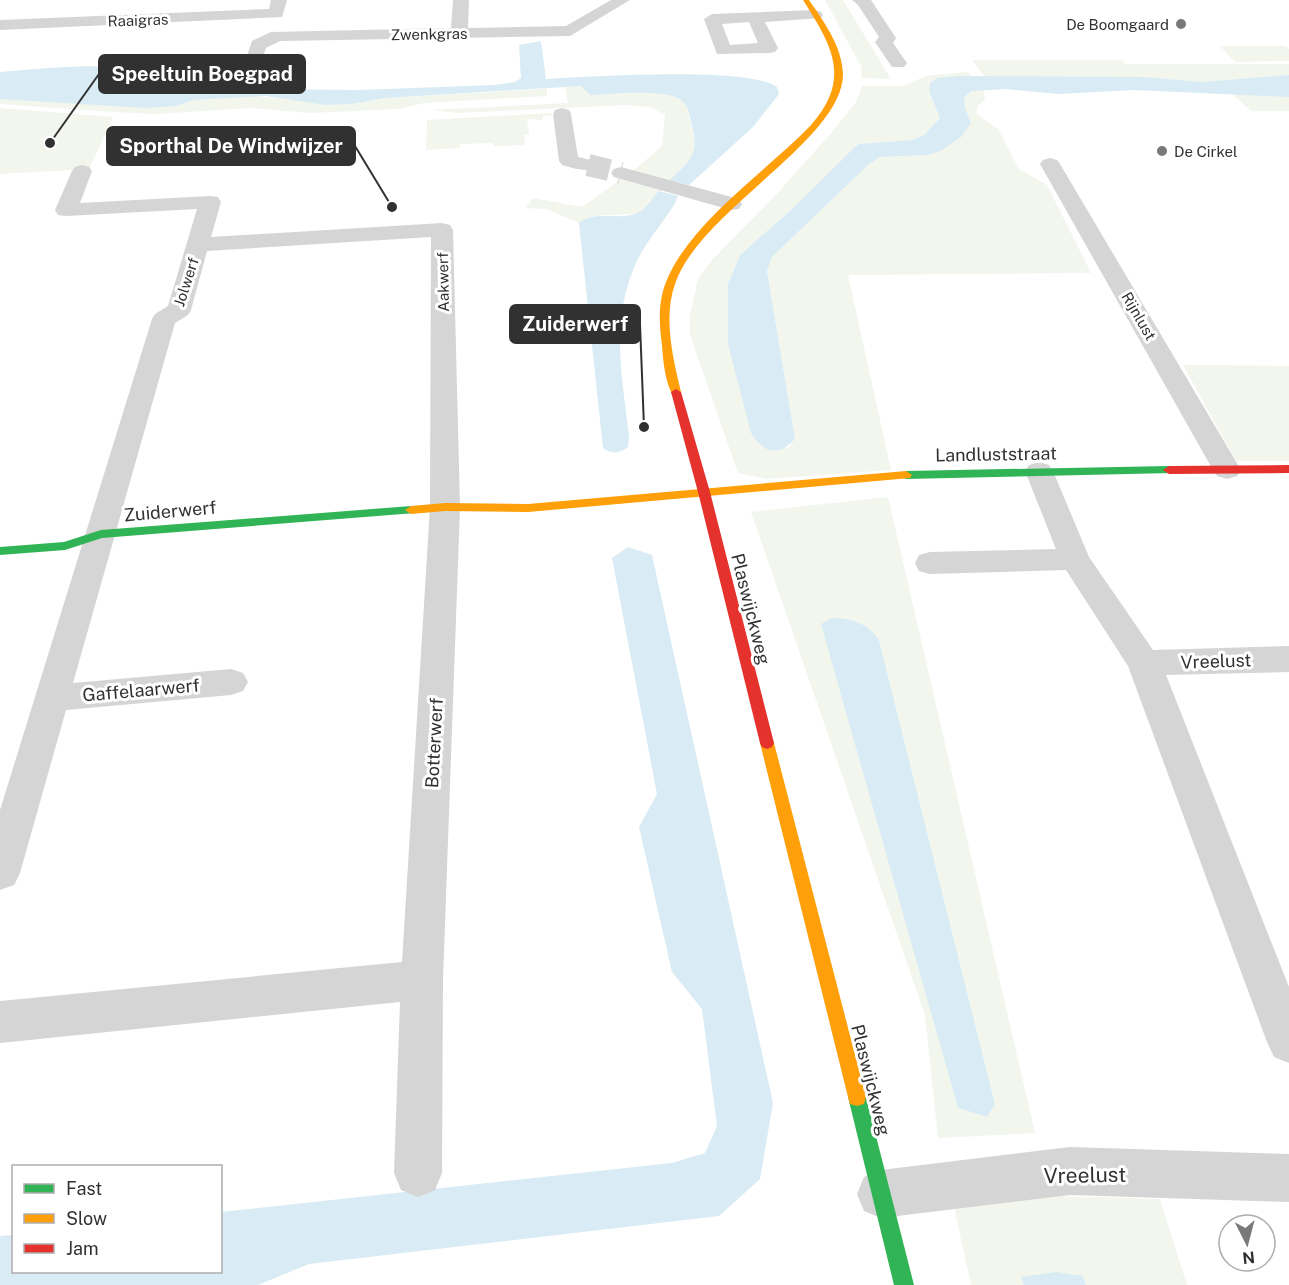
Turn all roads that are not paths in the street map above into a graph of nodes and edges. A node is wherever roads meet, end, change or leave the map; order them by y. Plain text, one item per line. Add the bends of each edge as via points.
1 (461, 0) edge
2 (622, 0) edge
3 (806, 0) edge
4 (860, 0) edge
5 (278, 7) edge
6 (815, 15) junction
7 (755, 18) dead end
8 (0, 25) edge
9 (459, 33) junction
10 (277, 36) junction
11 (898, 63) dead end
12 (250, 73) dead end
13 (562, 114) dead end
14 (1050, 164) dead end
15 (588, 165) tunnel mouth
16 (82, 171) dead end
17 (621, 173) tunnel mouth
18 (731, 204) junction
19 (197, 245) junction
20 (1289, 469) edge
21 (1227, 470) junction
22 (1039, 471) junction
23 (704, 492) junction
24 (445, 507) junction
25 (101, 534) junction
26 (0, 552) edge
27 (1075, 559) junction
28 (930, 563) dead end
29 (1289, 659) edge
30 (1143, 663) junction
31 (231, 682) dead end
32 (51, 698) junction
33 (0, 873) edge
34 (422, 980) junction
35 (0, 1022) edge
36 (1289, 1042) edge
37 (418, 1173) dead end
38 (1289, 1178) edge
39 (881, 1194) junction
40 (904, 1285) edge

1 - 9 street
2 - 9 street, Zwenkgras via 570,31
3 - 6 street, Plaswijckweg
4 - 11 street via 888,38 884,42
5 - 8 street, Raaigras
5 - 10 street, Raaigras
6 - 7 street
6 - 18 street, Plaswijckweg via 836,57 839,78 830,102 819,122
9 - 10 street, Zwenkgras
10 - 12 street via 258,45
13 - 15 street via 569,161
14 - 21 street, Rijnlust
16 - 19 street, Jolwerf via 66,210 210,202
17 - 18 street
18 - 23 street, Plaswijckweg via 683,257 670,284 666,310 673,378
19 - 24 street, Aakwerf via 442,230
19 - 25 street, Jolwerf via 179,310 164,319
20 - 21 street, Landluststraat
21 - 22 street, Landluststraat
22 - 23 street, Landluststraat via 900,475
22 - 27 street
23 - 24 street, Zuiderwerf via 528,508
23 - 39 street, Plaswijckweg
24 - 25 street, Zuiderwerf
24 - 34 street, Botterwerf
25 - 26 street, Zuiderwerf via 64,546
25 - 32 street, Gaffelaarwerf
27 - 28 street
27 - 30 street
29 - 30 street, Vreelust
30 - 36 street
31 - 32 street, Gaffelaarwerf
32 - 33 street, Gaffelaarwerf
34 - 35 street
34 - 37 street, Botterwerf
38 - 39 street, Vreelust via 1070,1171
39 - 40 street, Plaswijckweg

